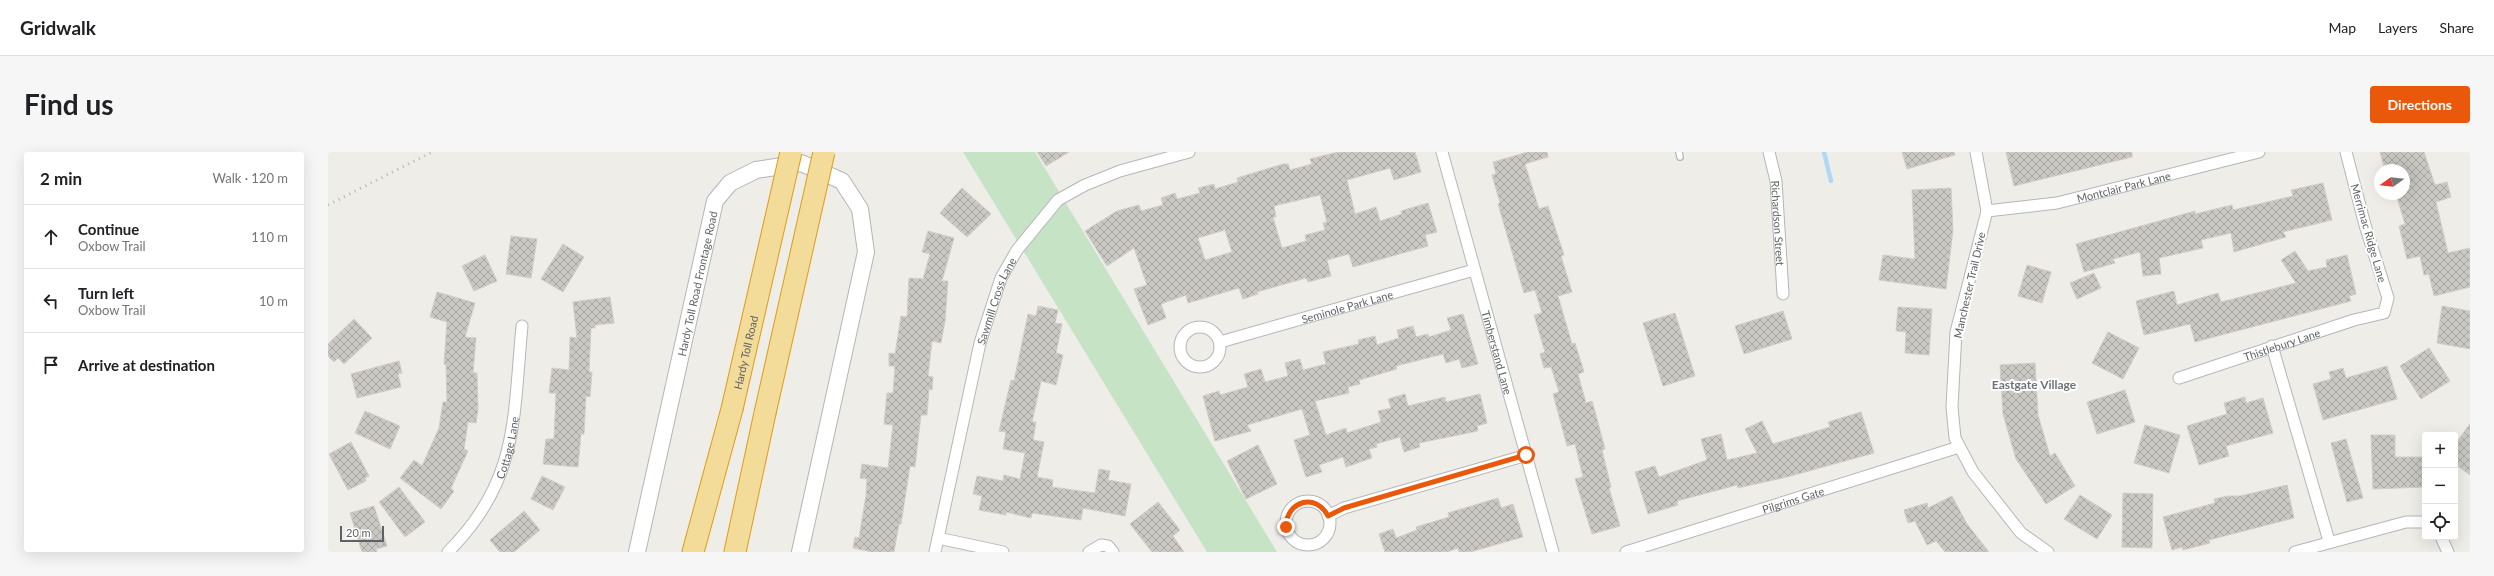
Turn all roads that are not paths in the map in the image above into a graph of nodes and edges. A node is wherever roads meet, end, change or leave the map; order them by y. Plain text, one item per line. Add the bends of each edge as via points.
1 (791, 152) edge
2 (824, 152) edge
3 (1189, 152) edge
4 (1442, 152) edge
5 (1769, 152) edge
6 (1976, 152) edge
7 (2259, 152) edge
8 (2346, 152) edge
9 (1987, 211) junction
10 (1474, 270) junction
11 (1783, 294) dead end
12 (2384, 313) joint
13 (522, 326) dead end
14 (1220, 342) dead end
15 (2272, 346) junction
16 (2179, 378) dead end
17 (1959, 447) junction
18 (1526, 455) junction
19 (1328, 516) dead end
20 (2422, 522) edge
21 (938, 538) junction
22 (2442, 540) edge
23 (2329, 541) junction
24 (448, 552) edge
25 (637, 552) edge
26 (693, 552) edge
27 (735, 552) edge
28 (800, 552) edge
29 (935, 552) edge
30 (1004, 552) edge
31 (1089, 552) edge
32 (1113, 552) edge
33 (1553, 552) edge
34 (1630, 552) edge
35 (2048, 552) edge
36 (2295, 552) edge
37 (2448, 552) edge

1 - 26 highway, Hardy Toll Road, bridge via 732,409
2 - 27 highway, bridge
3 - 21 street, Sawmill Cross Lane via 1120,171 1085,185 1058,200 1017,250 1001,278 980,343
4 - 10 street, Timberstand Lane
5 - 11 street, Richardson Street via 1776,181
6 - 9 street, Manchester Trail Drive
7 - 9 street, Montclair Park Lane via 2057,203
8 - 12 street, Merrimac Ridge Lane via 2388,298
9 - 17 street, Manchester Trail Drive via 1956,332 1952,407 1955,438
10 - 14 street, Seminole Park Lane
10 - 18 street, Timberstand Lane
12 - 15 street, Thistlebury Lane
13 - 24 street, Cottage Lane via 512,437 501,476 487,506 466,534
15 - 16 street, Thistlebury Lane
15 - 23 street
17 - 34 street, Pilgrims Gate
17 - 35 street, Manchester Trail Drive via 1973,472 2021,533
18 - 19 street via 1344,508
18 - 33 street, Timberstand Lane
20 - 23 street via 2406,522
21 - 29 street, Sawmill Cross Lane
21 - 30 street
22 - 37 street
23 - 36 street
25 - 28 street, Hardy Toll Road Frontage Road via 715,201 730,183 756,170 801,164 842,181 860,209 866,252
31 - 32 street via 1101,545 1108,546

